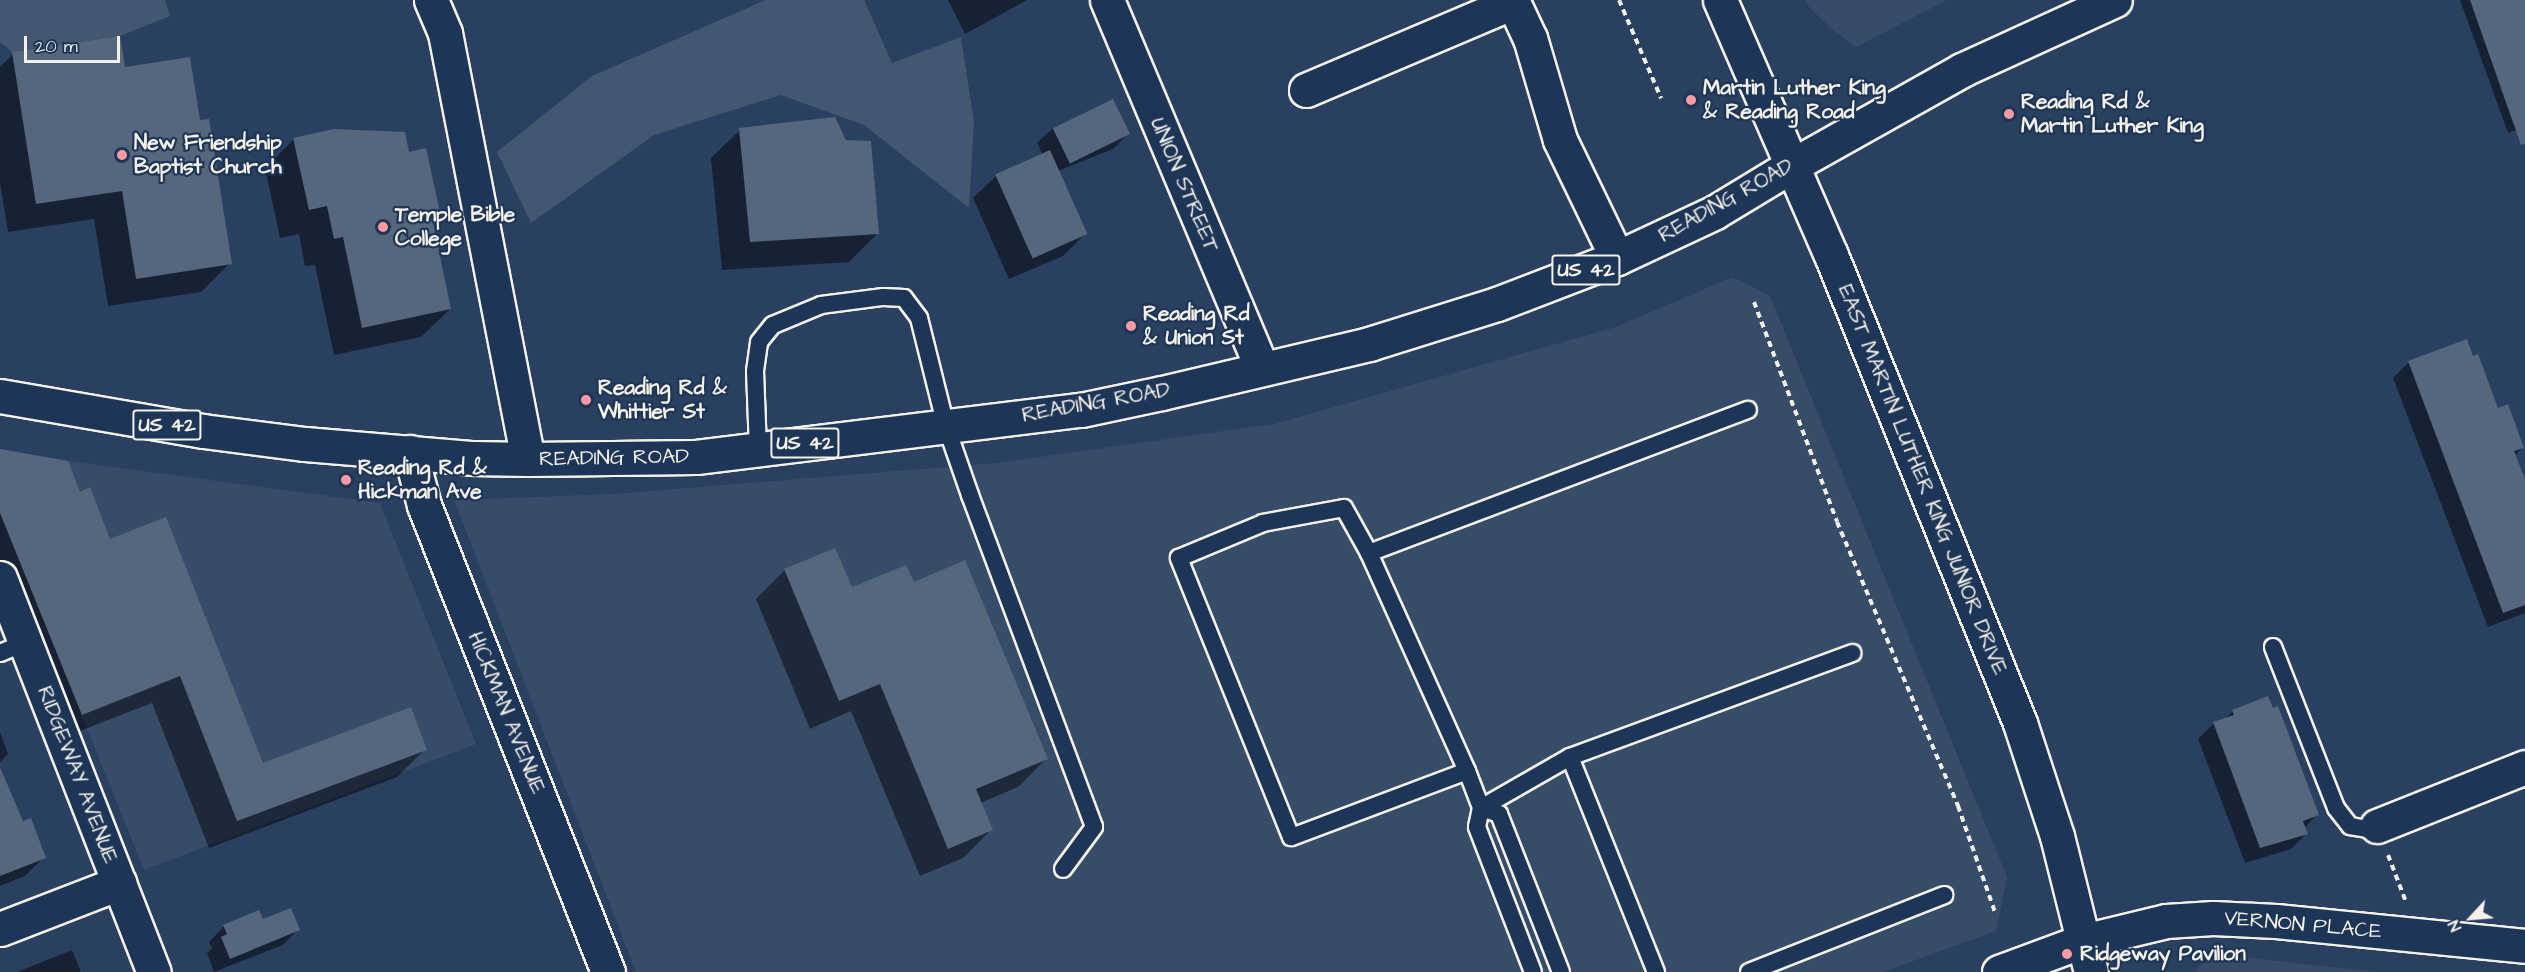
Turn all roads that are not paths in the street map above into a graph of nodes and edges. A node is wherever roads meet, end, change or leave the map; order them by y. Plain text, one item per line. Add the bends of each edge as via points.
1 (430, 0) edge
2 (1107, 0) edge
3 (1720, 0) edge
4 (2115, 0) edge
5 (1515, 1) edge
6 (1306, 90) dead end
7 (1791, 166) junction
8 (1617, 258) junction
9 (1262, 369) junction
10 (0, 396) edge
11 (1748, 410) dead end
12 (946, 426) junction
13 (758, 449) junction
14 (410, 452) junction
15 (528, 459) junction
16 (1369, 553) junction
17 (0, 578) edge
18 (2273, 647) dead end
19 (13, 648) edge
20 (1852, 653) dead end
21 (1570, 757) junction
22 (2525, 767) edge
23 (1467, 771) junction
24 (1481, 808) junction
25 (2382, 839) joint
26 (1063, 869) dead end
27 (119, 883) junction
28 (1944, 895) dead end
29 (0, 929) edge
30 (2525, 946) edge
31 (2087, 957) edge
32 (154, 972) edge
33 (608, 972) edge
34 (1533, 972) edge
35 (1562, 972) edge
36 (1656, 972) edge
37 (1749, 972) edge
38 (1999, 972) edge

1 - 15 main road via 445,33
2 - 9 main road, UNION STREET
3 - 7 main road, EAST MARTIN LUTHER KING JUNIOR DRIVE
4 - 7 main road, READING ROAD / US 42 via 1962,70
5 - 6 main road
5 - 8 main road via 1560,140
7 - 8 main road, READING ROAD / US 42 via 1715,212
7 - 31 main road, EAST MARTIN LUTHER KING JUNIOR DRIVE via 1831,255 2020,723 2057,836
8 - 9 main road, READING ROAD / US 42 via 1424,328
9 - 12 main road, READING ROAD / US 42 via 1081,410
10 - 14 main road, READING ROAD / US 42 via 203,431
11 - 16 lane
12 - 13 main road, READING ROAD / US 42
12 - 13 lane via 919,318 904,298 883,297 821,305 773,325 759,342 755,371
12 - 26 lane via 1094,827
13 - 15 main road, READING ROAD / US 42 via 696,457
14 - 15 main road, READING ROAD / US 42
14 - 33 main road, HICKMAN AVENUE via 424,505
16 - 23 lane
16 - 23 lane via 1344,508 1263,523 1179,558 1291,837
17 - 19 main road, RIDGEWAY AVENUE
18 - 25 lane via 2336,808 2350,825 2367,829
19 - 27 main road, RIDGEWAY AVENUE
20 - 21 lane
21 - 24 lane
21 - 36 lane
22 - 25 main road
23 - 24 lane
24 - 34 lane via 1477,827
24 - 35 lane via 1499,814
27 - 29 main road
27 - 32 main road, RIDGEWAY AVENUE
28 - 37 lane
30 - 31 main road, VERNON PLACE via 2213,918 2166,921
31 - 38 main road, VERNON PLACE

